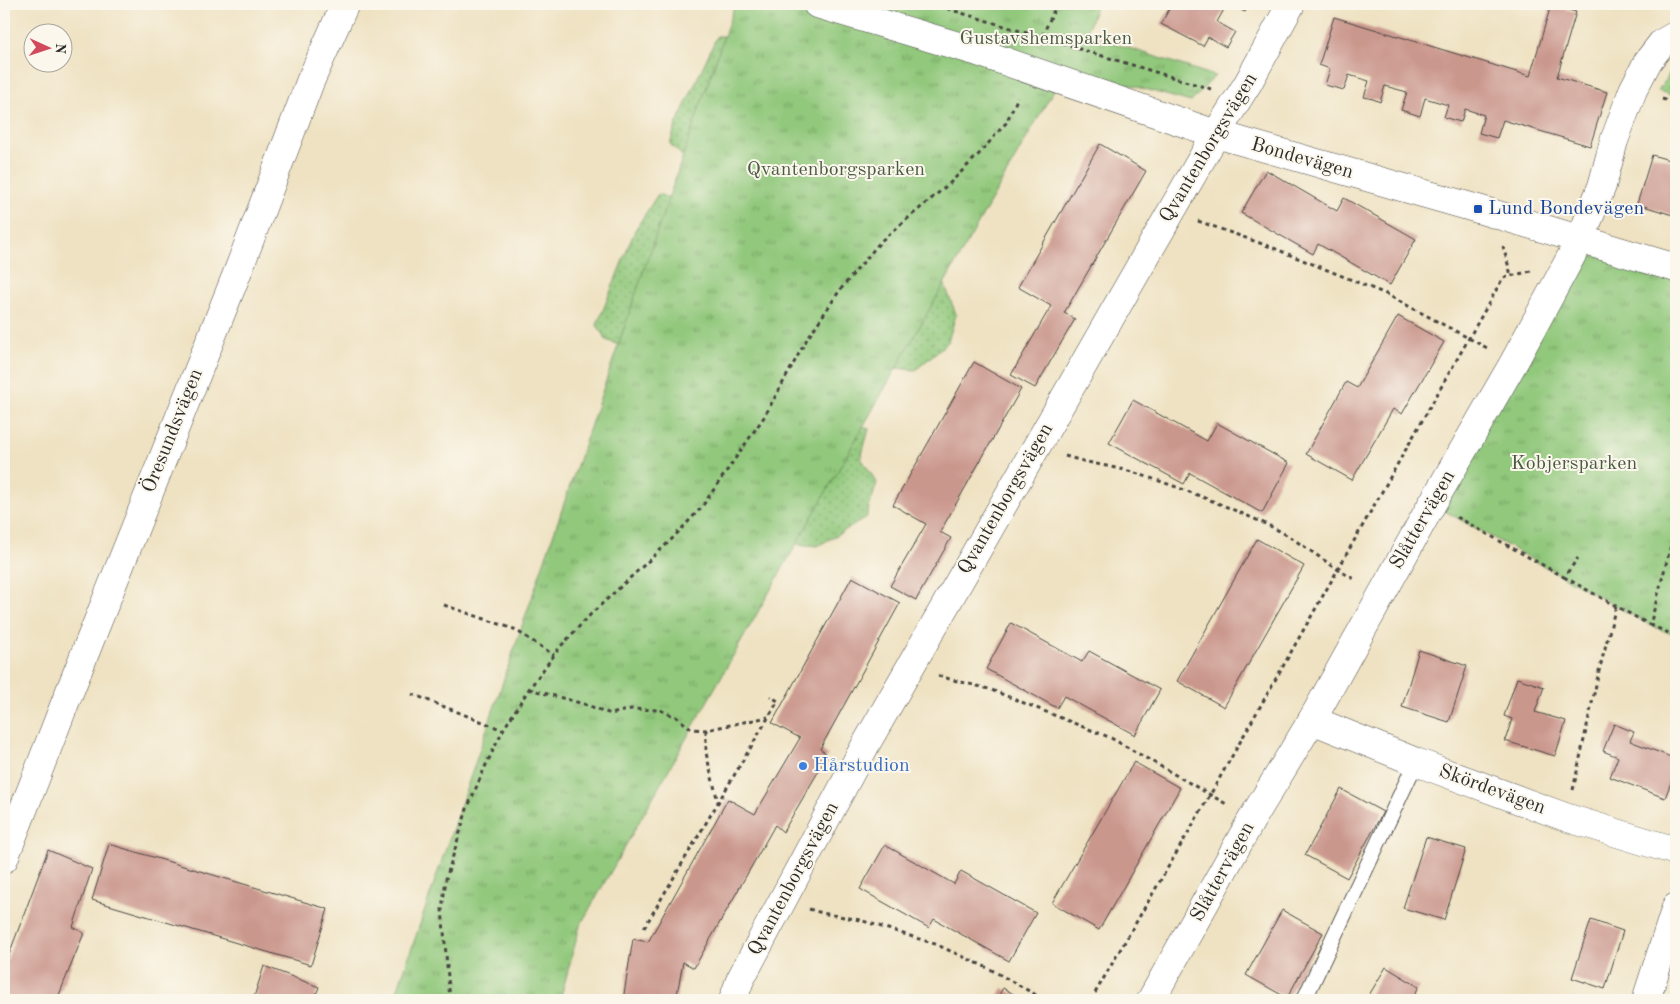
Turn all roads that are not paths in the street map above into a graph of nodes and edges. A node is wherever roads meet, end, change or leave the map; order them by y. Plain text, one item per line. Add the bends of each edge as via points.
1 (345, 4) edge
2 (817, 4) edge
3 (1291, 4) edge
4 (1676, 35) edge
5 (1216, 134) junction
6 (1580, 240) junction
7 (1676, 268) edge
8 (1312, 720) junction
9 (1416, 762) junction
10 (1676, 851) edge
11 (4, 859) edge
12 (1676, 907) edge
13 (733, 1000) edge
14 (1150, 1000) edge
15 (1304, 1000) edge
16 (1646, 1000) edge

1 - 11 street, Öresundsvägen via 310,82
2 - 5 street, Bondevägen via 975,51
3 - 5 street, Qvantenborgsvägen
4 - 6 street, Slåttervägen via 1662,43 1633,90 1602,186
5 - 6 street, Bondevägen
5 - 13 street, Qvantenborgsvägen via 866,744 740,980
6 - 7 street, Bondevägen
6 - 8 street, Slåttervägen
8 - 9 street, Skördevägen
8 - 14 street, Slåttervägen
9 - 10 street, Skördevägen via 1568,818
9 - 15 lane
12 - 16 street

